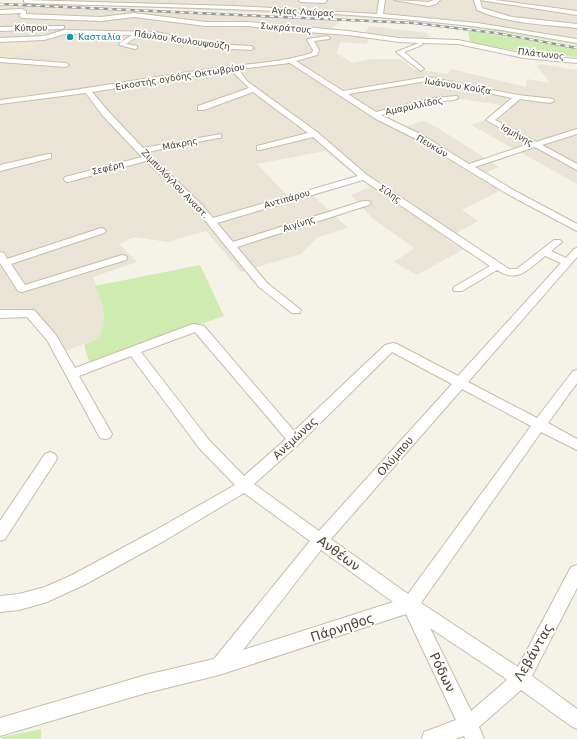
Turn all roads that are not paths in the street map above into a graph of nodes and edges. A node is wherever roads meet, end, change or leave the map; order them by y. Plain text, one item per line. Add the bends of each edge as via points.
1 (26, 0) edge
2 (301, 0) edge
3 (382, 0) edge
4 (397, 0) edge
5 (437, 0) edge
6 (478, 0) edge
7 (483, 0) edge
8 (543, 0) edge
9 (323, 1) edge
10 (538, 8) junction
11 (0, 9) edge
12 (0, 12) edge
13 (338, 13) junction
14 (577, 13) edge
15 (22, 16) junction
16 (380, 16) junction
17 (529, 20) junction
18 (577, 26) edge
19 (15, 28) junction
20 (0, 29) edge
21 (63, 30) junction
22 (520, 31) junction
23 (138, 33) junction
24 (0, 40) edge
25 (9, 40) junction
26 (338, 40) dead end
27 (577, 41) edge
28 (423, 42) junction
29 (135, 47) dead end
30 (251, 48) dead end
31 (504, 51) junction
32 (577, 58) edge
33 (0, 60) edge
34 (290, 60) junction
35 (577, 61) edge
36 (66, 65) dead end
37 (232, 65) junction
38 (0, 67) edge
39 (421, 69) dead end
40 (35, 70) dead end
41 (254, 89) junction
42 (88, 91) junction
43 (342, 93) junction
44 (518, 97) junction
45 (454, 98) dead end
46 (550, 101) dead end
47 (0, 102) edge
48 (201, 108) dead end
49 (375, 114) junction
50 (577, 131) edge
51 (314, 134) junction
52 (218, 136) dead end
53 (536, 145) junction
54 (260, 148) dead end
55 (142, 151) junction
56 (48, 156) dead end
57 (149, 158) junction
58 (467, 167) junction
59 (577, 167) edge
60 (0, 168) edge
61 (364, 177) junction
62 (68, 179) dead end
63 (366, 202) dead end
64 (211, 222) junction
65 (577, 228) edge
66 (101, 231) dead end
67 (557, 242) dead end
68 (231, 246) junction
69 (577, 251) edge
70 (544, 252) junction
71 (122, 258) dead end
72 (2, 259) edge
73 (567, 262) junction
74 (497, 266) junction
75 (458, 289) dead end
76 (296, 310) dead end
77 (0, 314) edge
78 (134, 351) junction
79 (71, 374) junction
80 (577, 374) edge
81 (460, 382) junction
82 (539, 425) junction
83 (105, 434) dead end
84 (294, 440) junction
85 (577, 445) edge
86 (50, 458) dead end
87 (244, 485) junction
88 (0, 534) edge
89 (320, 540) junction
90 (577, 572) edge
91 (0, 604) edge
92 (410, 605) junction
93 (219, 666) junction
94 (521, 679) junction
95 (577, 720) edge
96 (0, 727) edge
97 (472, 732) edge
98 (431, 739) edge

1 - 11 street via 24,4
1 - 13 street, Αγίας Λαύρας
2 - 9 street
3 - 16 street
4 - 5 street via 429,4
6 - 17 street via 478,9 485,12
7 - 10 street
8 - 10 street
9 - 13 street
10 - 14 street
10 - 17 street
12 - 15 street, Σωκράτους via 24,12
13 - 16 street, Αγίας Λαύρας
15 - 19 street
15 - 28 street, Σωκράτους via 101,19 134,15 206,24 248,24
16 - 22 street, Αγίας Λαύρας
17 - 18 street
17 - 22 street
19 - 20 street, Κύπρου
19 - 21 street, Κύπρου
19 - 25 street
21 - 23 street, Πάυλου Κουλουψούζη
21 - 25 street via 62,34 53,36
22 - 27 street, Αγίας Λαύρας
23 - 29 street via 122,44
23 - 30 street, Πάυλου Κουλουψούζη via 156,34 238,51
24 - 25 street
26 - 34 street, Εικοστής ογδόης Οκτωβρίου via 312,39 310,40 316,50 315,54
28 - 31 street, Σωκράτους via 458,42
28 - 39 street via 399,52
31 - 32 street, Πλάτωνος
31 - 35 street, Σωκράτους via 524,56
33 - 36 street
34 - 37 street, Εικοστής ογδόης Οκτωβρίου
34 - 43 street, Πευκών
37 - 41 street, Σίλης
37 - 42 street, Εικοστής ογδόης Οκτωβρίου
38 - 40 street
41 - 48 street
41 - 51 street, Σίλης
42 - 47 street, Εικοστής ογδόης Οκτωβρίου
42 - 55 street, Ζιμπυλόγλου Αναστ. via 106,114
43 - 44 street, Ιωάννου Κούζα via 427,79
43 - 49 street, Πευκών
44 - 46 street, Ιωάννου Κούζα
44 - 53 street, Ισμήνης via 490,120
45 - 49 street, Αμαρυλλίδος via 434,100
49 - 58 street, Πευκών via 421,138
50 - 53 street
51 - 54 street
51 - 61 street, Σίλης
52 - 55 street, Μάκρης
53 - 58 street
53 - 59 street, Ισμήνης
55 - 57 street, Ζιμπυλόγλου Αναστ.
56 - 60 street
57 - 62 street, Σεφέρη
57 - 64 street, Ζιμπυλόγλου Αναστ.
58 - 65 street, Πευκών
61 - 64 street, Αντιπάρου
61 - 74 street, Σίλης
63 - 68 street, Αιγίνης
64 - 68 street, Ζιμπυλόγλου Αναστ.
66 - 72 street
67 - 70 street, Σίλης
68 - 76 street, Ζιμπυλόγλου Αναστ. via 263,285
69 - 73 street, Ολύμπου
70 - 73 street
70 - 74 street, Σίλης via 519,272 507,272
71 - 72 street via 22,289
73 - 81 street, Ολύμπου
74 - 75 street
77 - 79 street via 30,313 52,338
78 - 79 street
78 - 84 street via 194,328 200,329
78 - 87 street, Ανθέων via 204,444
79 - 83 street
80 - 82 street
81 - 82 street, Ανεμώνας
81 - 84 street, Ανεμώνας via 394,347 389,348
81 - 89 street, Ολύμπου
82 - 85 street, Ανεμώνας
82 - 92 street
84 - 87 street, Ανεμώνας
86 - 88 street
87 - 89 street, Ανθέων
87 - 91 street, Ανεμώνας via 197,515 78,580 47,594
89 - 92 street, Ανθέων
89 - 93 street, Ολύμπου
90 - 94 street, Λεβάντας
92 - 93 street, Πάρνηθος
92 - 94 street, Ανθέων
92 - 97 street, Ρόδων
93 - 96 street, Πάρνηθος via 146,684
94 - 95 street, Ανθέων
94 - 97 street, Λεβάντας
97 - 98 street, Λεβάντας

